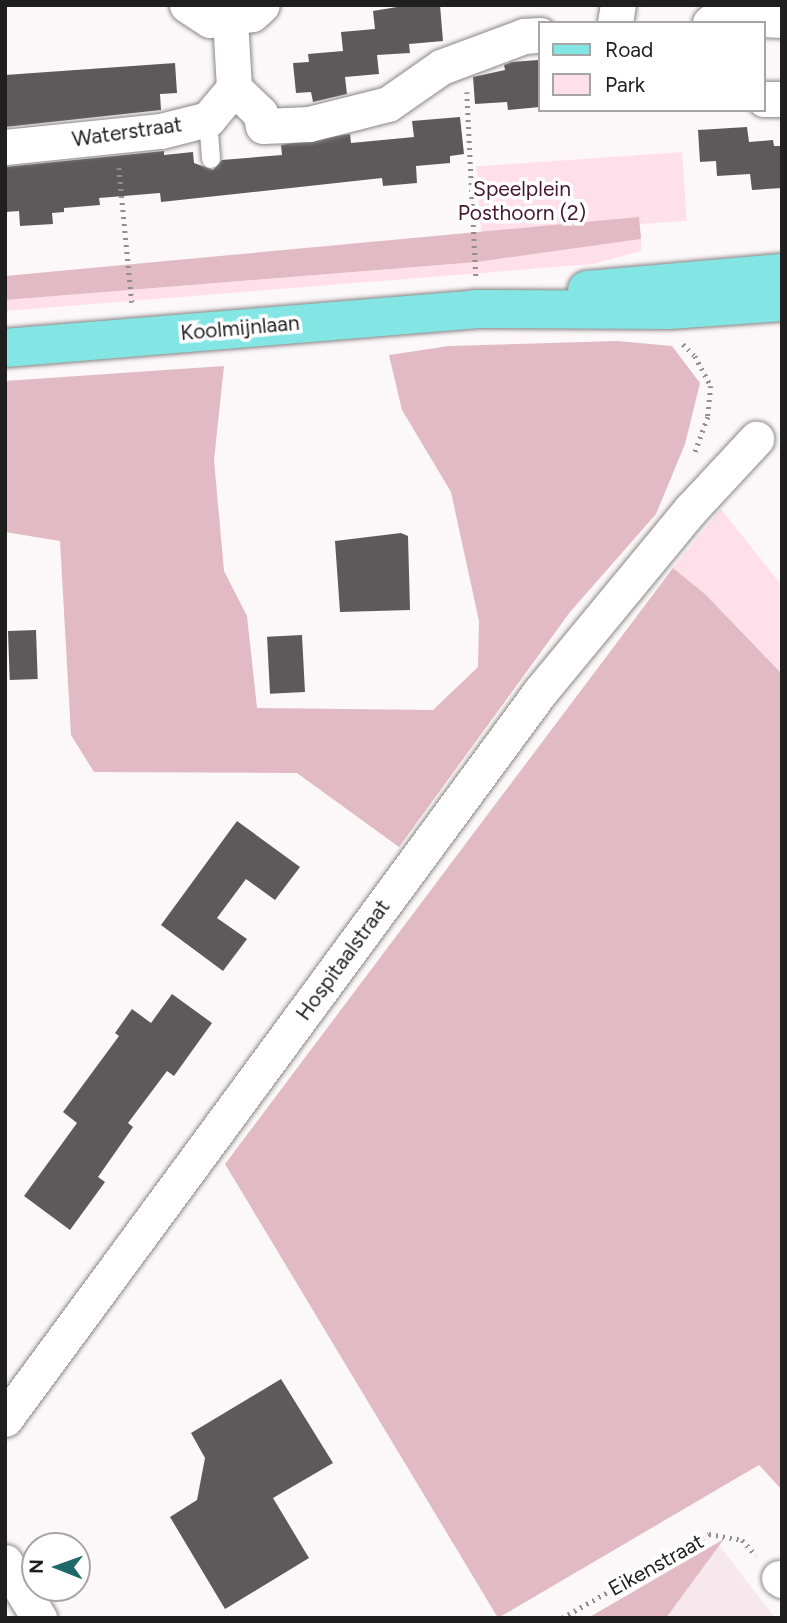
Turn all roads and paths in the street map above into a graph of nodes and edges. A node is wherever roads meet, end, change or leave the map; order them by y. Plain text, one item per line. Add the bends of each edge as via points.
1 (187, 5) edge
2 (262, 5) edge
3 (230, 19) junction
4 (782, 20) edge
5 (713, 21) edge
6 (529, 25) edge
7 (464, 62) junction
8 (234, 88) junction
9 (208, 119) junction
10 (116, 136) junction
11 (5, 147) edge
12 (211, 159) dead end
13 (782, 273) edge
14 (476, 295) junction
15 (782, 302) edge
16 (133, 308) dead end
17 (678, 339) dead end
18 (5, 348) edge
19 (756, 439) dead end
20 (691, 509) junction
21 (5, 1419) edge
22 (5, 1562) edge
23 (780, 1579) edge
24 (39, 1618) edge
25 (562, 1618) edge

1 - 3 street via 210,20
2 - 3 street via 252,14
3 - 8 street
4 - 5 street via 718,17
6 - 7 street
7 - 8 street via 441,67 388,104 309,124 263,126 260,113
7 - 14 path
8 - 9 street, Waterstraat
9 - 10 street, Waterstraat
9 - 12 lane
10 - 11 street, Waterstraat
10 - 16 path
13 - 14 main road, Koolmijnlaan
14 - 15 main road, Koolmijnlaan via 669,310
14 - 18 main road, Koolmijnlaan
17 - 20 path via 695,356 711,386 708,416 691,462
19 - 20 street, Hospitaalstraat
20 - 21 street, Hospitaalstraat via 540,692
22 - 24 street
23 - 25 path, Eikenstraat via 742,1541 709,1534

